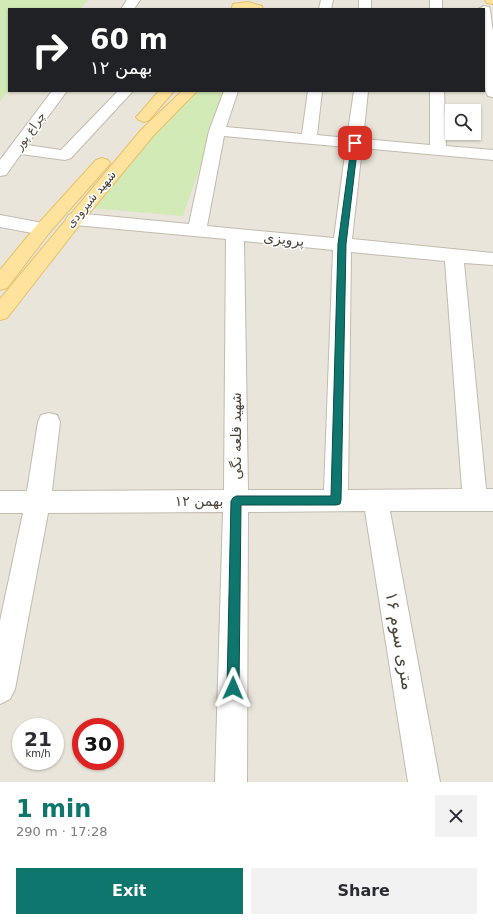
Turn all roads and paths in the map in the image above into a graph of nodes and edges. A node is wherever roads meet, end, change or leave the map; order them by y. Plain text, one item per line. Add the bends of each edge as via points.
1 (134, 0) edge
2 (239, 5) edge
3 (128, 8) edge
4 (254, 8) edge
5 (485, 30) edge
6 (487, 73) edge
7 (59, 92) edge
8 (125, 92) edge
9 (166, 92) edge
10 (189, 92) edge
11 (231, 92) edge
12 (315, 92) edge
13 (361, 92) edge
14 (437, 92) edge
15 (493, 93) edge
16 (217, 131) junction
17 (309, 139) junction
18 (355, 143) junction
19 (18, 149) junction
20 (438, 150) junction
21 (493, 155) edge
22 (0, 171) edge
23 (75, 218) junction
24 (0, 220) edge
25 (43, 229) junction
26 (197, 230) junction
27 (235, 234) junction
28 (342, 244) junction
29 (454, 255) junction
30 (493, 259) edge
31 (0, 283) edge
32 (0, 313) edge
33 (49, 422) dead end
34 (336, 500) junction
35 (376, 500) junction
36 (484, 500) edge
37 (236, 501) junction
38 (0, 502) edge
39 (38, 502) junction
40 (0, 689) edge
41 (231, 782) edge
42 (424, 782) edge

1 - 3 street
2 - 4 main road
5 - 6 street
6 - 15 street
7 - 19 street, چراغ پور
8 - 19 street via 64,155
9 - 25 main road, شهید شیرودی
10 - 23 main road, شهید شیرودی via 147,133
11 - 16 street
12 - 17 street
13 - 18 street
14 - 20 street
16 - 17 street
16 - 26 street
17 - 18 street
18 - 20 street
18 - 28 street
19 - 22 street, چراغ پور
20 - 21 street
23 - 26 street, پرویزی
23 - 32 main road, شهید شیرودی
24 - 25 street
25 - 31 main road, شهید شیرودی
26 - 27 street, پرویزی
27 - 28 street, پرویزی
27 - 37 street, شهید قلعه نگی
28 - 29 street, پرویزی
28 - 34 street
29 - 30 street, پرویزی
29 - 36 street
33 - 39 street
34 - 35 street, ۱۲ بهمن
34 - 37 street, ۱۲ بهمن
35 - 36 street, ۱۲ بهمن
35 - 42 street, ۱۶ متری سوم
37 - 39 street, ۱۲ بهمن
37 - 41 street, شهید قلعه نگی
38 - 39 street, ۱۲ بهمن
39 - 40 street

